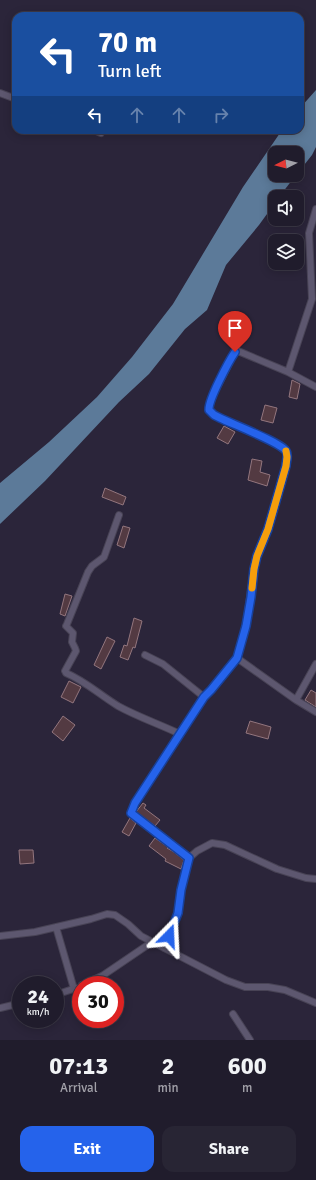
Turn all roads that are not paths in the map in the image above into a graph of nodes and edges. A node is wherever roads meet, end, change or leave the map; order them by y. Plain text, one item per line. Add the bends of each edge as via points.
1 (0, 93) edge
2 (12, 98) edge
3 (316, 209) edge
4 (288, 372) junction
5 (316, 387) edge
6 (119, 515) dead end
7 (145, 655) dead end
8 (237, 658) junction
9 (316, 664) edge
10 (204, 697) junction
11 (296, 700) junction
12 (316, 712) edge
13 (180, 734) junction
14 (189, 858) junction
15 (316, 879) edge
16 (56, 927) junction
17 (0, 936) edge
18 (152, 942) junction
19 (164, 948) junction
20 (102, 976) edge
21 (72, 982) edge
22 (316, 1003) edge
23 (12, 1006) edge
24 (0, 1008) edge
25 (233, 1014) dead end
26 (250, 1040) edge

1 - 2 street
3 - 4 street via 309,233 312,299
4 - 5 street
4 - 8 street via 235,352 209,407 214,415 260,435 284,449 287,454 268,529 257,556 246,626
6 - 13 street via 104,557 88,572 66,626 73,633 72,642 76,651 65,671 131,713
7 - 10 street via 163,664
8 - 10 street
8 - 11 street
9 - 11 street
10 - 13 street
11 - 12 street
13 - 14 street via 131,813
14 - 15 street via 212,843 219,844 277,869
14 - 19 street via 178,913
16 - 17 street
16 - 18 street via 115,914
16 - 21 street
18 - 19 street
18 - 20 street
19 - 22 street via 245,987 285,990
23 - 24 street
25 - 26 street

